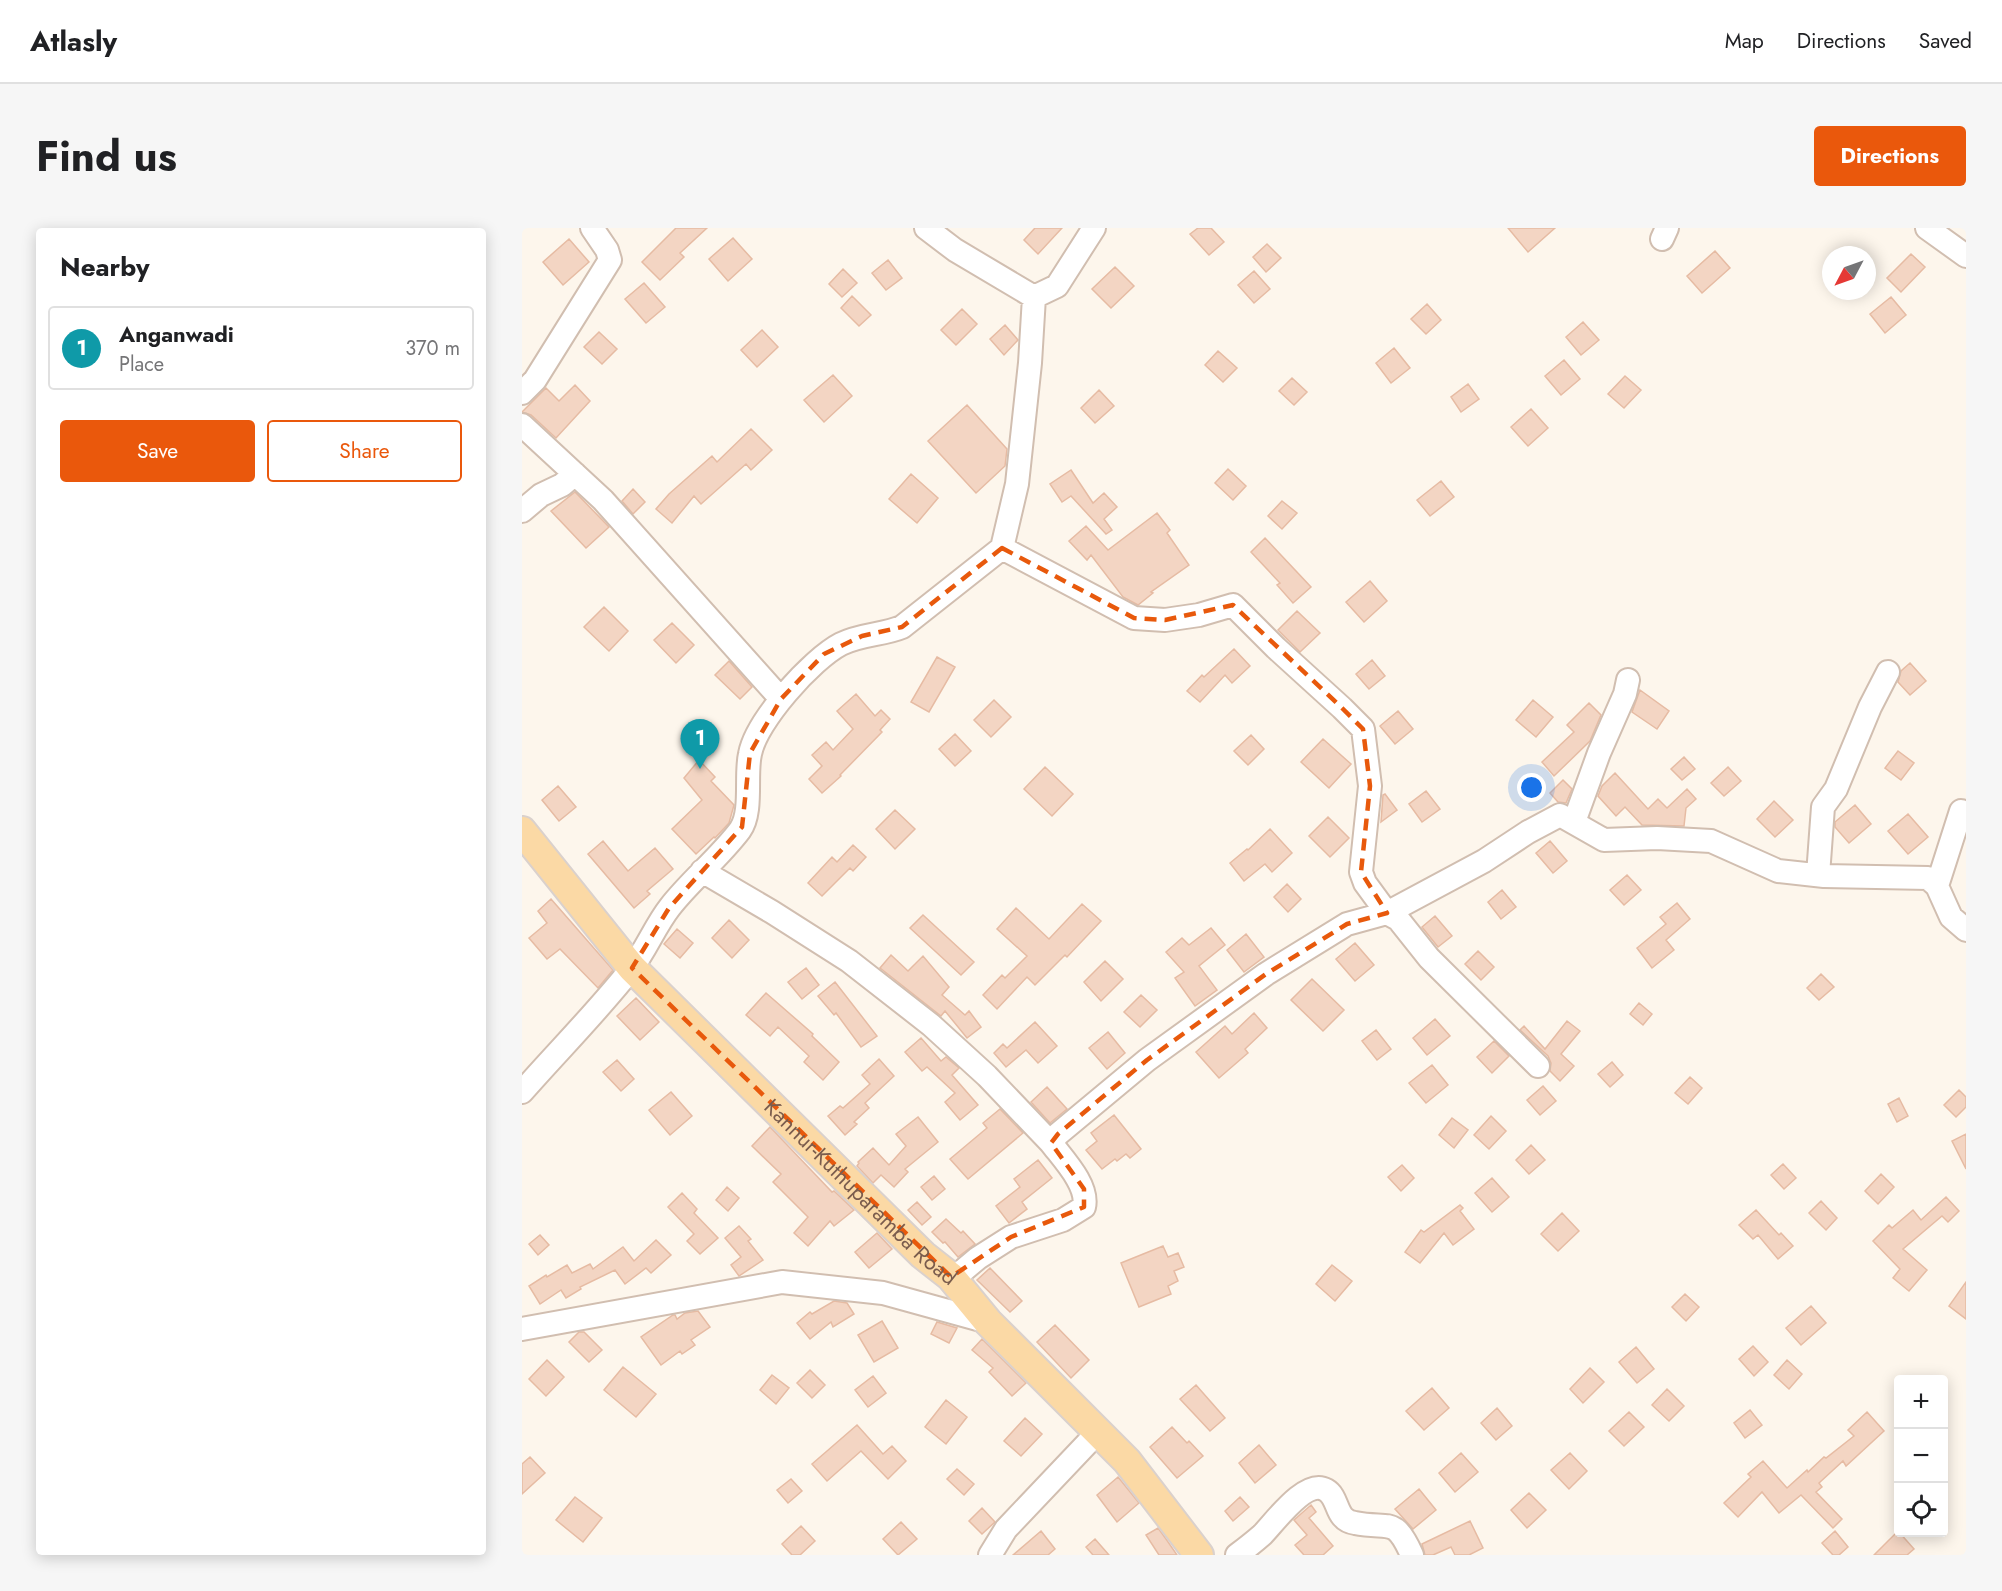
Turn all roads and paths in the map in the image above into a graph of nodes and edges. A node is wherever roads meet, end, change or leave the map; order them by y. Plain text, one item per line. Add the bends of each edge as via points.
1 (592, 228) edge
2 (926, 228) edge
3 (1094, 228) edge
4 (1928, 228) edge
5 (1966, 256) edge
6 (1034, 297) junction
7 (522, 393) edge
8 (522, 425) edge
9 (575, 474) junction
10 (522, 511) edge
11 (1002, 548) junction
12 (1888, 672) dead end
13 (1628, 680) dead end
14 (781, 699) junction
15 (1961, 811) dead end
16 (1574, 822) junction
17 (522, 831) edge
18 (702, 872) junction
19 (1818, 875) junction
20 (1937, 886) junction
21 (1387, 913) junction
22 (1966, 930) edge
23 (632, 968) junction
24 (1538, 1066) dead end
25 (522, 1092) edge
26 (1051, 1143) junction
27 (952, 1279) junction
28 (988, 1322) junction
29 (522, 1329) edge
30 (1098, 1432) junction
31 (990, 1555) edge
32 (1199, 1555) edge
33 (1237, 1555) edge
34 (1412, 1555) edge

1 - 7 street via 610,260 535,380
2 - 6 street
3 - 6 street via 1057,286
4 - 5 street
6 - 11 street via 1017,484
8 - 9 street
9 - 10 street
9 - 14 street via 603,500
11 - 14 street via 902,627 862,636 824,654
11 - 21 street via 1134,618 1165,620 1233,605 1342,708 1363,729 1370,786 1361,872
12 - 19 street via 1836,789 1823,807
13 - 16 street
14 - 18 street via 750,753 742,827
15 - 20 street
16 - 19 street via 1604,840 1711,841 1778,871
16 - 21 street via 1560,815 1548,820 1484,861
17 - 23 main road, Kannur-Kuthuparamba Road
18 - 23 street via 669,908
18 - 26 street via 849,961 931,1024
19 - 20 street via 1928,878
20 - 22 street via 1951,917
21 - 24 street via 1398,919 1429,958
21 - 26 street via 1347,924 1266,974 1147,1060
23 - 25 street
23 - 27 main road, Kannur-Kuthuparamba Road
26 - 27 street via 1084,1189 1084,1207 1063,1220 1011,1237
27 - 28 main road, Kannur-Kuthuparamba Road
28 - 29 street via 883,1293 782,1282
28 - 30 main road, Kannur-Kuthuparamba Road
30 - 31 street via 1006,1529
30 - 32 main road, Kannur-Kuthuparamba Road via 1127,1461
33 - 34 street via 1260,1537 1288,1505 1309,1490 1319,1488 1331,1496 1344,1520 1396,1528

